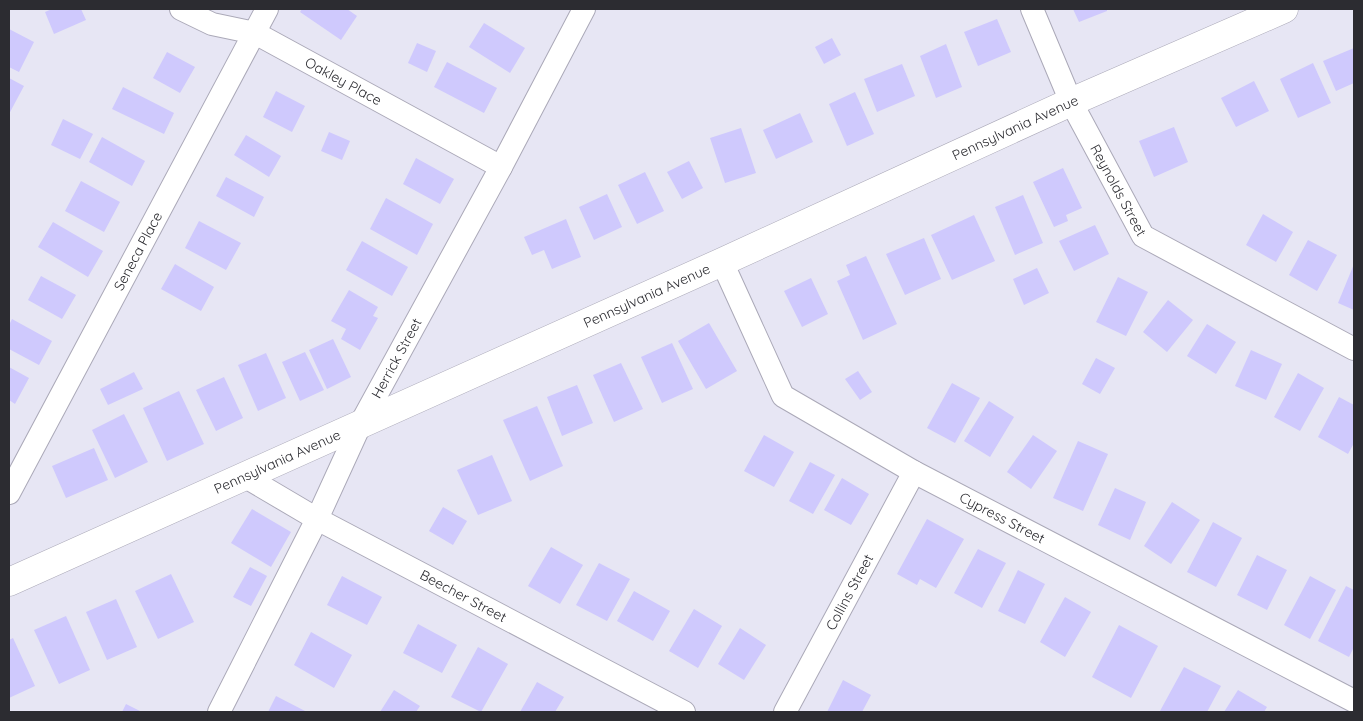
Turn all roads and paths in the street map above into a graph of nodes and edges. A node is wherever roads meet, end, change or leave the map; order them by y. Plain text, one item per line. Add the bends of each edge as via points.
1 (181, 9) edge
2 (267, 9) edge
3 (584, 9) edge
4 (1032, 9) edge
5 (1284, 9) edge
6 (255, 33) junction
7 (1071, 102) junction
8 (501, 167) junction
9 (722, 262) junction
10 (1354, 349) edge
11 (361, 423) junction
12 (914, 472) junction
13 (244, 476) junction
14 (9, 493) edge
15 (317, 520) junction
16 (9, 582) edge
17 (1354, 701) edge
18 (219, 712) edge
19 (684, 712) edge
20 (785, 712) edge

1 - 6 street, Oakley Place via 212,24
2 - 6 street, Seneca Place
3 - 8 street, Herrick Street
4 - 7 street, Reynolds Street
5 - 7 main road, Pennsylvania Avenue
6 - 8 street, Oakley Place
6 - 14 street, Seneca Place
7 - 9 main road, Pennsylvania Avenue
7 - 10 street, Reynolds Street via 1143,236
8 - 11 street, Herrick Street
9 - 11 main road, Pennsylvania Avenue
9 - 12 street, Cypress Street via 783,396
11 - 13 main road, Pennsylvania Avenue
11 - 15 street, Herrick Street
12 - 17 street, Cypress Street
12 - 20 street, Collins Street
13 - 15 street, Beecher Street
13 - 16 main road, Pennsylvania Avenue
15 - 18 street, Herrick Street
15 - 19 street, Beecher Street

